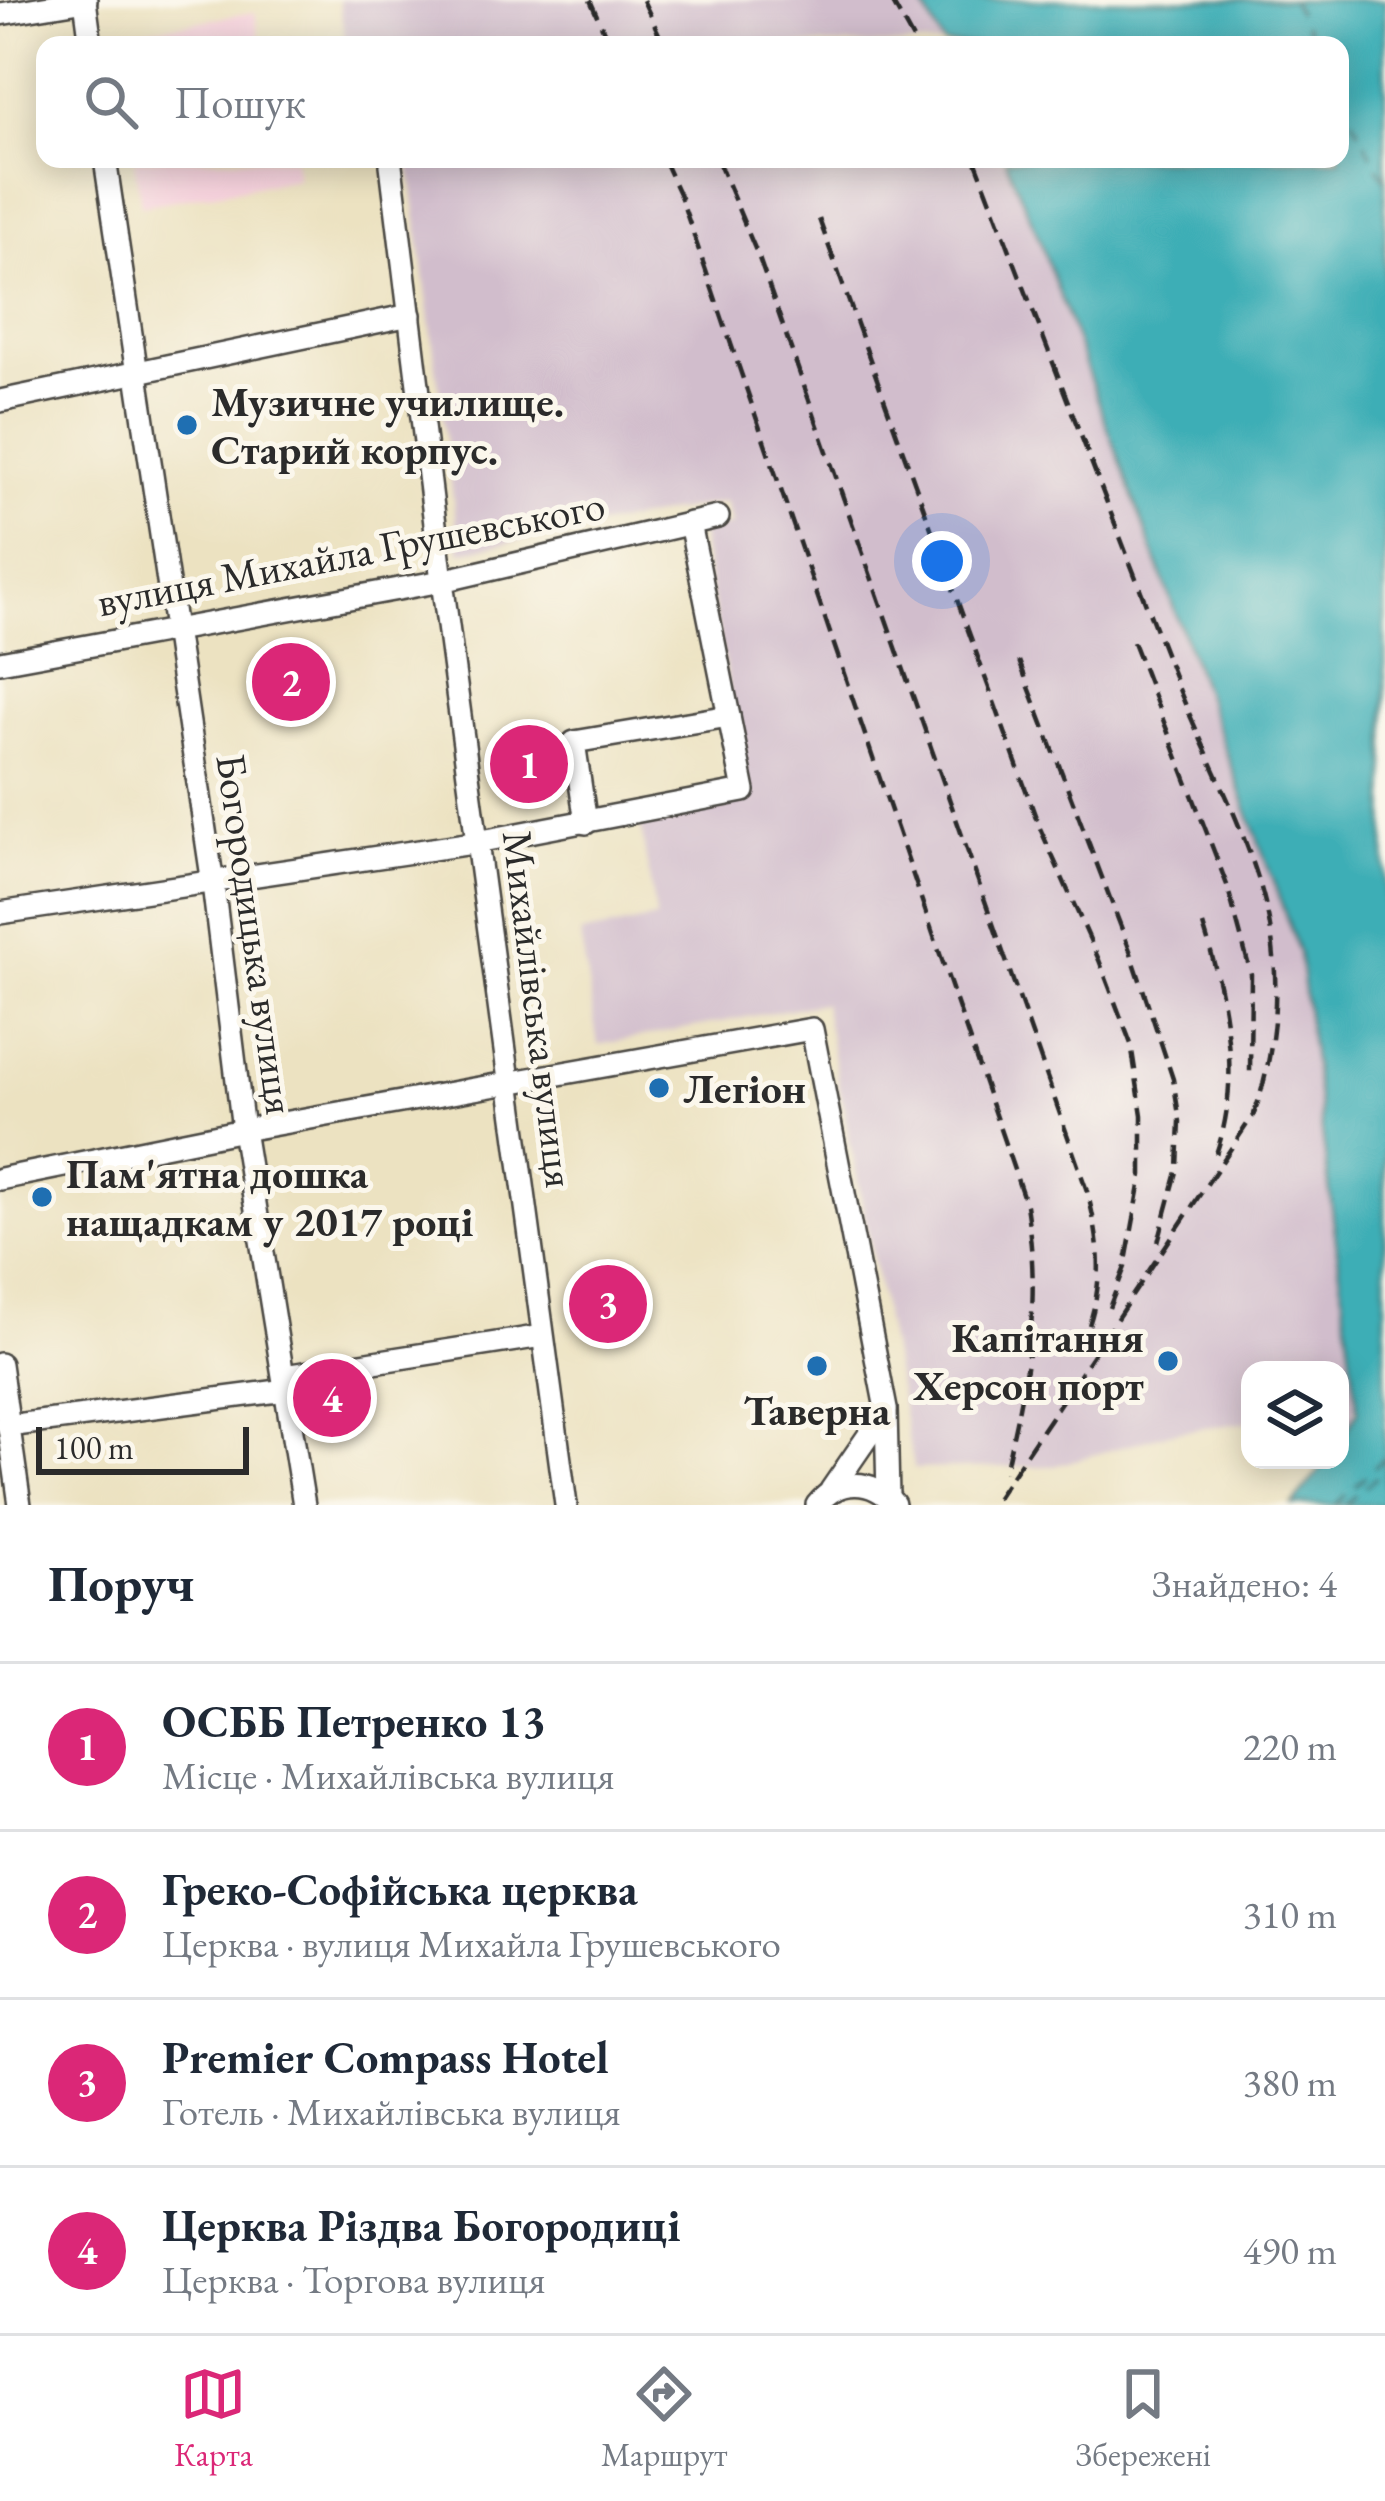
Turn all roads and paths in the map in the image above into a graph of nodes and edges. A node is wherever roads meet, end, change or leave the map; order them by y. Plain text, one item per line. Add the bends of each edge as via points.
1 (85, 0) edge
2 (0, 14) edge
3 (90, 36) edge
4 (106, 168) edge
5 (391, 168) edge
6 (410, 315) junction
7 (139, 373) junction
8 (0, 401) edge
9 (718, 517) dead end
10 (690, 523) junction
11 (442, 581) junction
12 (174, 630) junction
13 (0, 662) edge
14 (729, 716) junction
15 (586, 823) junction
16 (478, 842) junction
17 (213, 884) junction
18 (0, 913) edge
19 (508, 1084) junction
20 (243, 1130) junction
21 (0, 1179) edge
22 (542, 1336) junction
23 (0, 1364) edge
24 (285, 1383) junction
25 (886, 1409) junction
26 (8, 1426) junction
27 (824, 1498) edge
28 (891, 1501) edge
29 (20, 1505) edge
30 (304, 1505) edge
31 (566, 1505) edge

1 - 2 street
1 - 3 street
4 - 7 street, Богородицька вулиця
5 - 6 street, Михайлівська вулиця
6 - 7 street
6 - 11 street, Михайлівська вулиця
7 - 8 street
7 - 12 street, Богородицька вулиця
9 - 10 street, вулиця Михайла Грушевського
10 - 11 street, вулиця Михайла Грушевського
10 - 14 street
11 - 12 street, вулиця Михайла Грушевського
11 - 16 street, Михайлівська вулиця
12 - 13 street, вулиця Михайла Грушевського
12 - 17 street, Богородицька вулиця
14 - 15 street via 744,791
14 - 15 street via 574,742
15 - 16 street
16 - 17 street
16 - 19 street, Михайлівська вулиця
17 - 18 street
17 - 20 street, Богородицька вулиця
19 - 20 street
19 - 22 street, Михайлівська вулиця
19 - 25 street via 812,1029
20 - 21 street
20 - 24 street, Богородицька вулиця
22 - 24 street
22 - 31 street, Михайлівська вулиця
23 - 26 street
24 - 26 street
24 - 30 street, Богородицька вулиця
25 - 27 street
25 - 28 street
26 - 29 street
27 - 28 street via 861,1484

